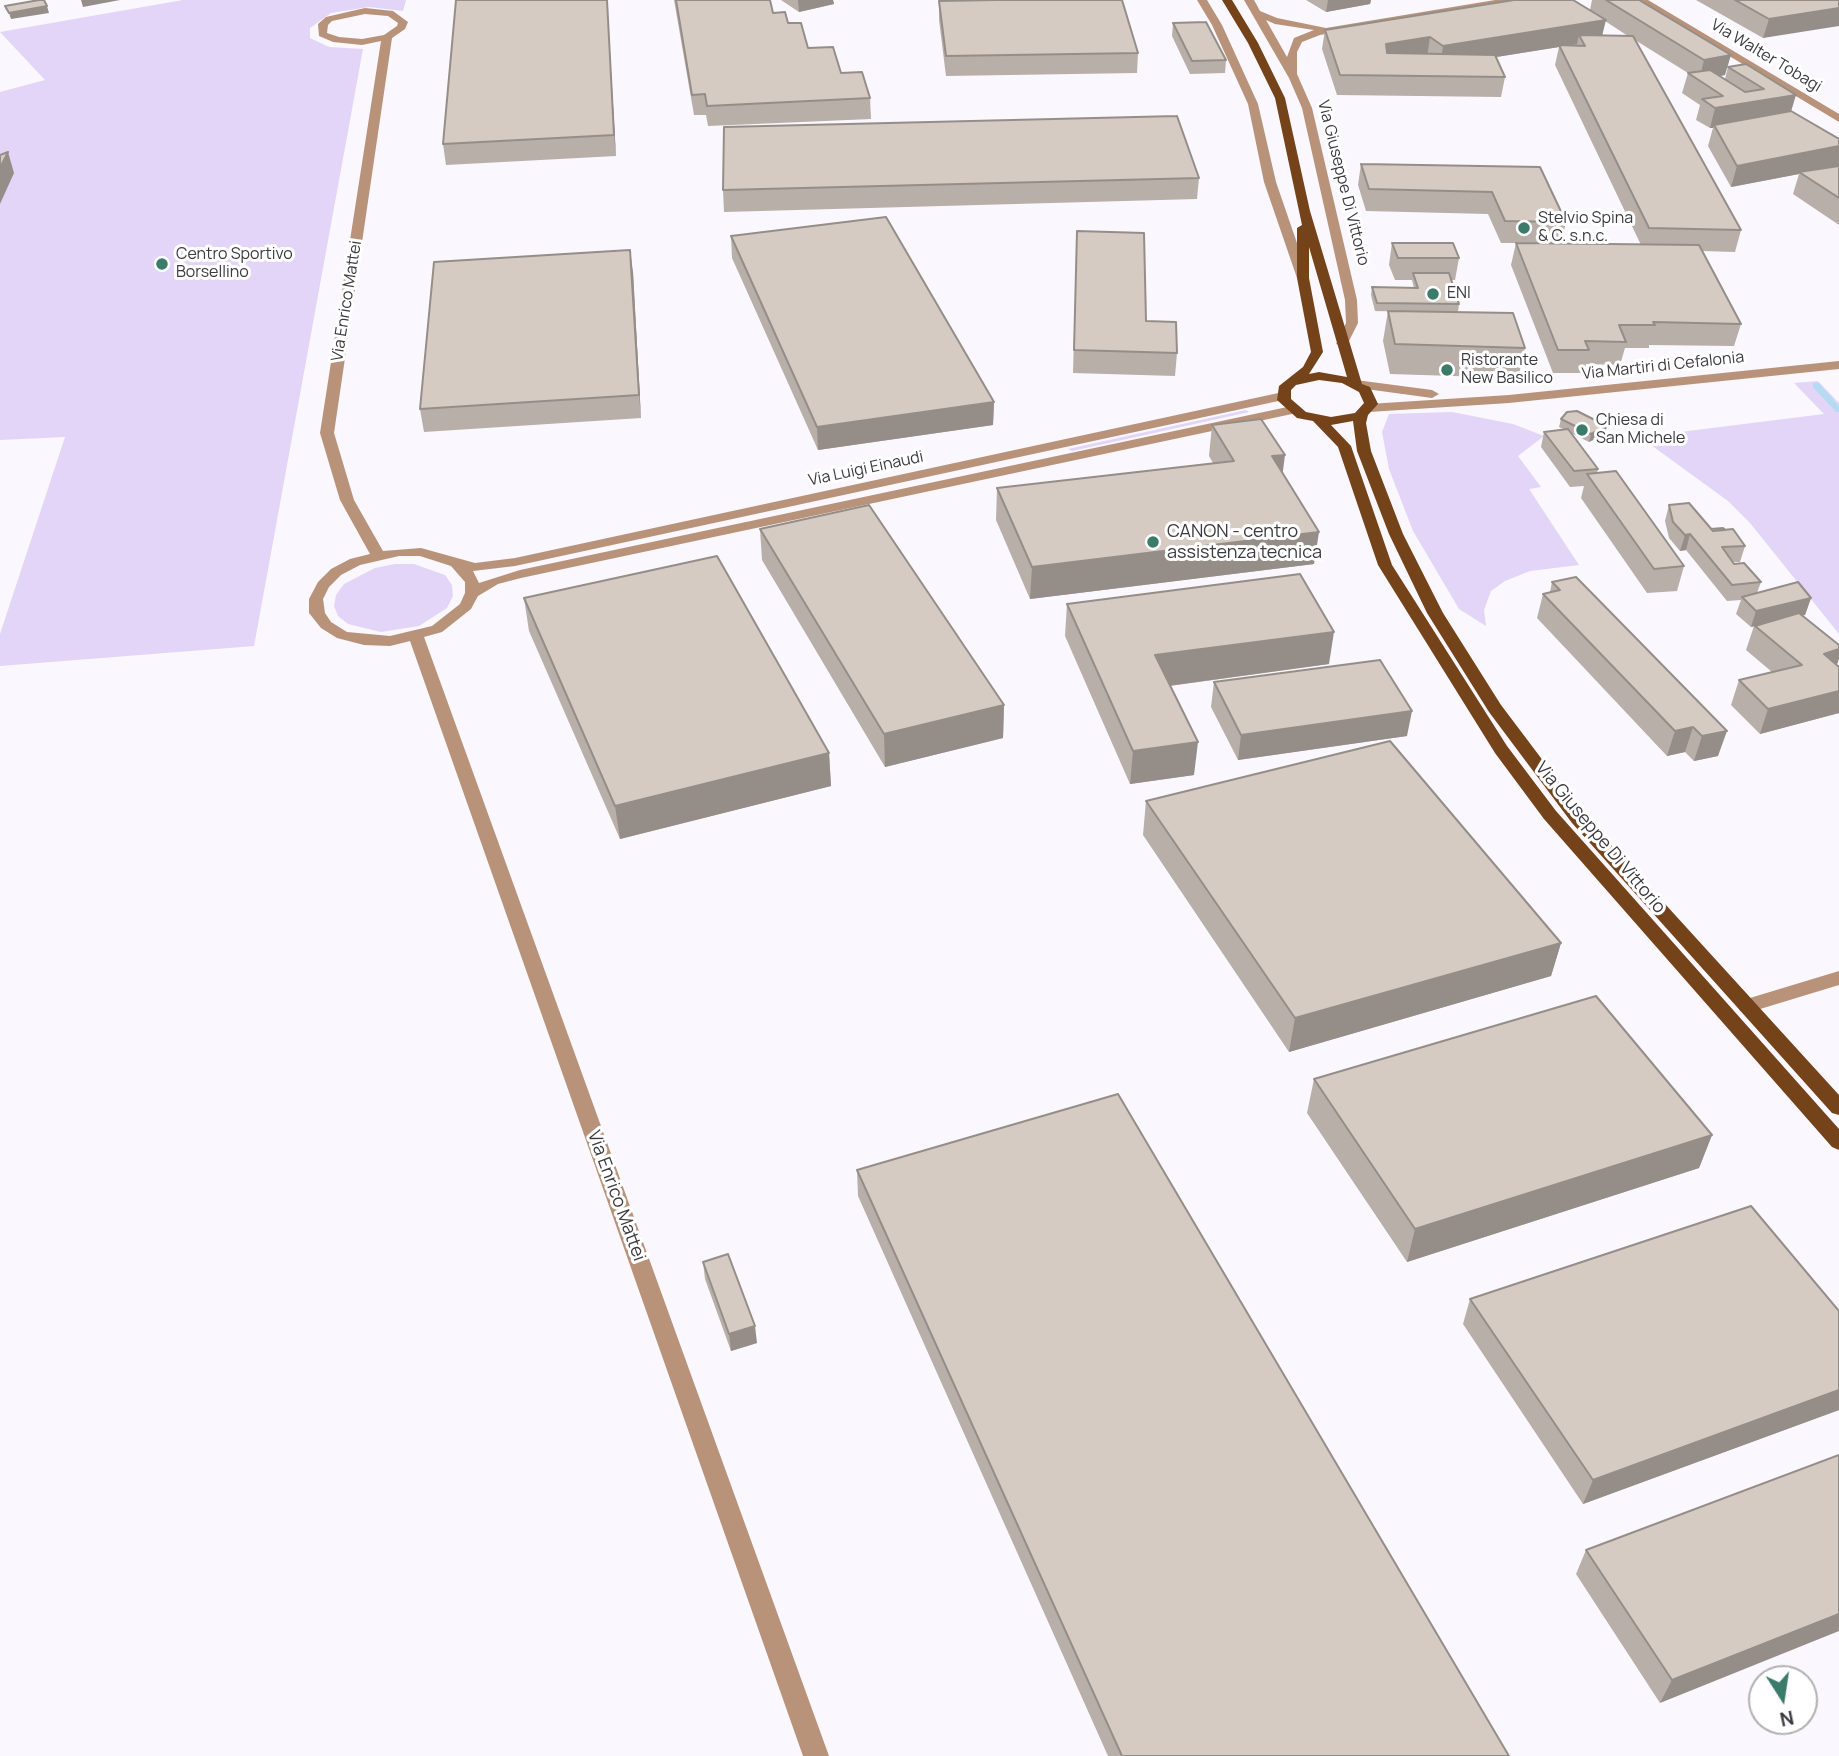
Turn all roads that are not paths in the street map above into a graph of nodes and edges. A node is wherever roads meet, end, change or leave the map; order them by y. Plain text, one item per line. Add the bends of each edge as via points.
1 (1202, 0) edge
2 (1227, 0) edge
3 (1250, 0) edge
4 (1512, 0) edge
5 (1641, 0) edge
6 (1257, 13) junction
7 (1342, 27) junction
8 (387, 37) junction
9 (1294, 78) junction
10 (1839, 119) edge
11 (1304, 211) junction
12 (1303, 278) junction
13 (1342, 344) junction
14 (1839, 365) edge
15 (1293, 382) junction
16 (1356, 384) junction
17 (1283, 396) junction
18 (1491, 401) junction
19 (1292, 410) junction
20 (1365, 412) junction
21 (1319, 420) junction
22 (378, 555) junction
23 (456, 563) junction
24 (472, 593) junction
25 (416, 636) junction
26 (1839, 978) edge
27 (1747, 1006) junction
28 (1839, 1108) edge
29 (1839, 1142) edge
30 (816, 1756) edge

1 - 12 street, Via Giuseppe Di Vittorio via 1253,104 1270,182
2 - 11 main road, Via Giuseppe Di Vittorio via 1280,98
3 - 6 street, Via Giuseppe Di Vittorio
4 - 7 street
5 - 10 street, Via Walter Tobagi
6 - 7 street via 1290,24
6 - 9 street, Via Giuseppe Di Vittorio
7 - 9 street via 1298,40 1292,52
8 - 8 street, Via Enrico Mattei via 403,22 379,11 338,16 320,29 328,38 349,42
8 - 22 street, Via Enrico Mattei via 327,433 347,500
9 - 13 street, Via Giuseppe Di Vittorio via 1312,128 1351,300 1352,323
11 - 12 main road, Via Giuseppe Di Vittorio
11 - 13 main road, Via Giuseppe Di Vittorio
12 - 15 main road, Via Giuseppe Di Vittorio via 1317,352 1308,369
13 - 16 main road, Via Giuseppe Di Vittorio
14 - 18 street, Via Martiri di Cefalonia
15 - 16 main road via 1321,376
15 - 17 main road, Via Giuseppe Di Vittorio
16 - 18 street, Via Martiri di Cefalonia
16 - 20 main road, Via Giuseppe Di Vittorio via 1369,395
17 - 19 main road
17 - 23 street, Via Luigi Einaudi via 515,562
18 - 20 street, Via Martiri di Cefalonia
19 - 21 main road, Via Giuseppe Di Vittorio
19 - 24 street, Via Luigi Einaudi via 520,574
20 - 21 main road, Via Giuseppe Di Vittorio via 1339,421
20 - 27 main road, Via Giuseppe Di Vittorio via 1359,423 1364,451 1396,534 1460,656 1578,819
21 - 29 main road, Via Giuseppe Di Vittorio via 1344,446 1385,565 1501,750 1550,815
22 - 23 street via 421,552
22 - 25 street via 355,562 330,579 316,599 317,613 326,625 353,638 390,641
23 - 24 street via 466,571
24 - 25 street via 454,618
25 - 30 street, Via Enrico Mattei
26 - 27 street
27 - 28 main road, Via Giuseppe Di Vittorio

